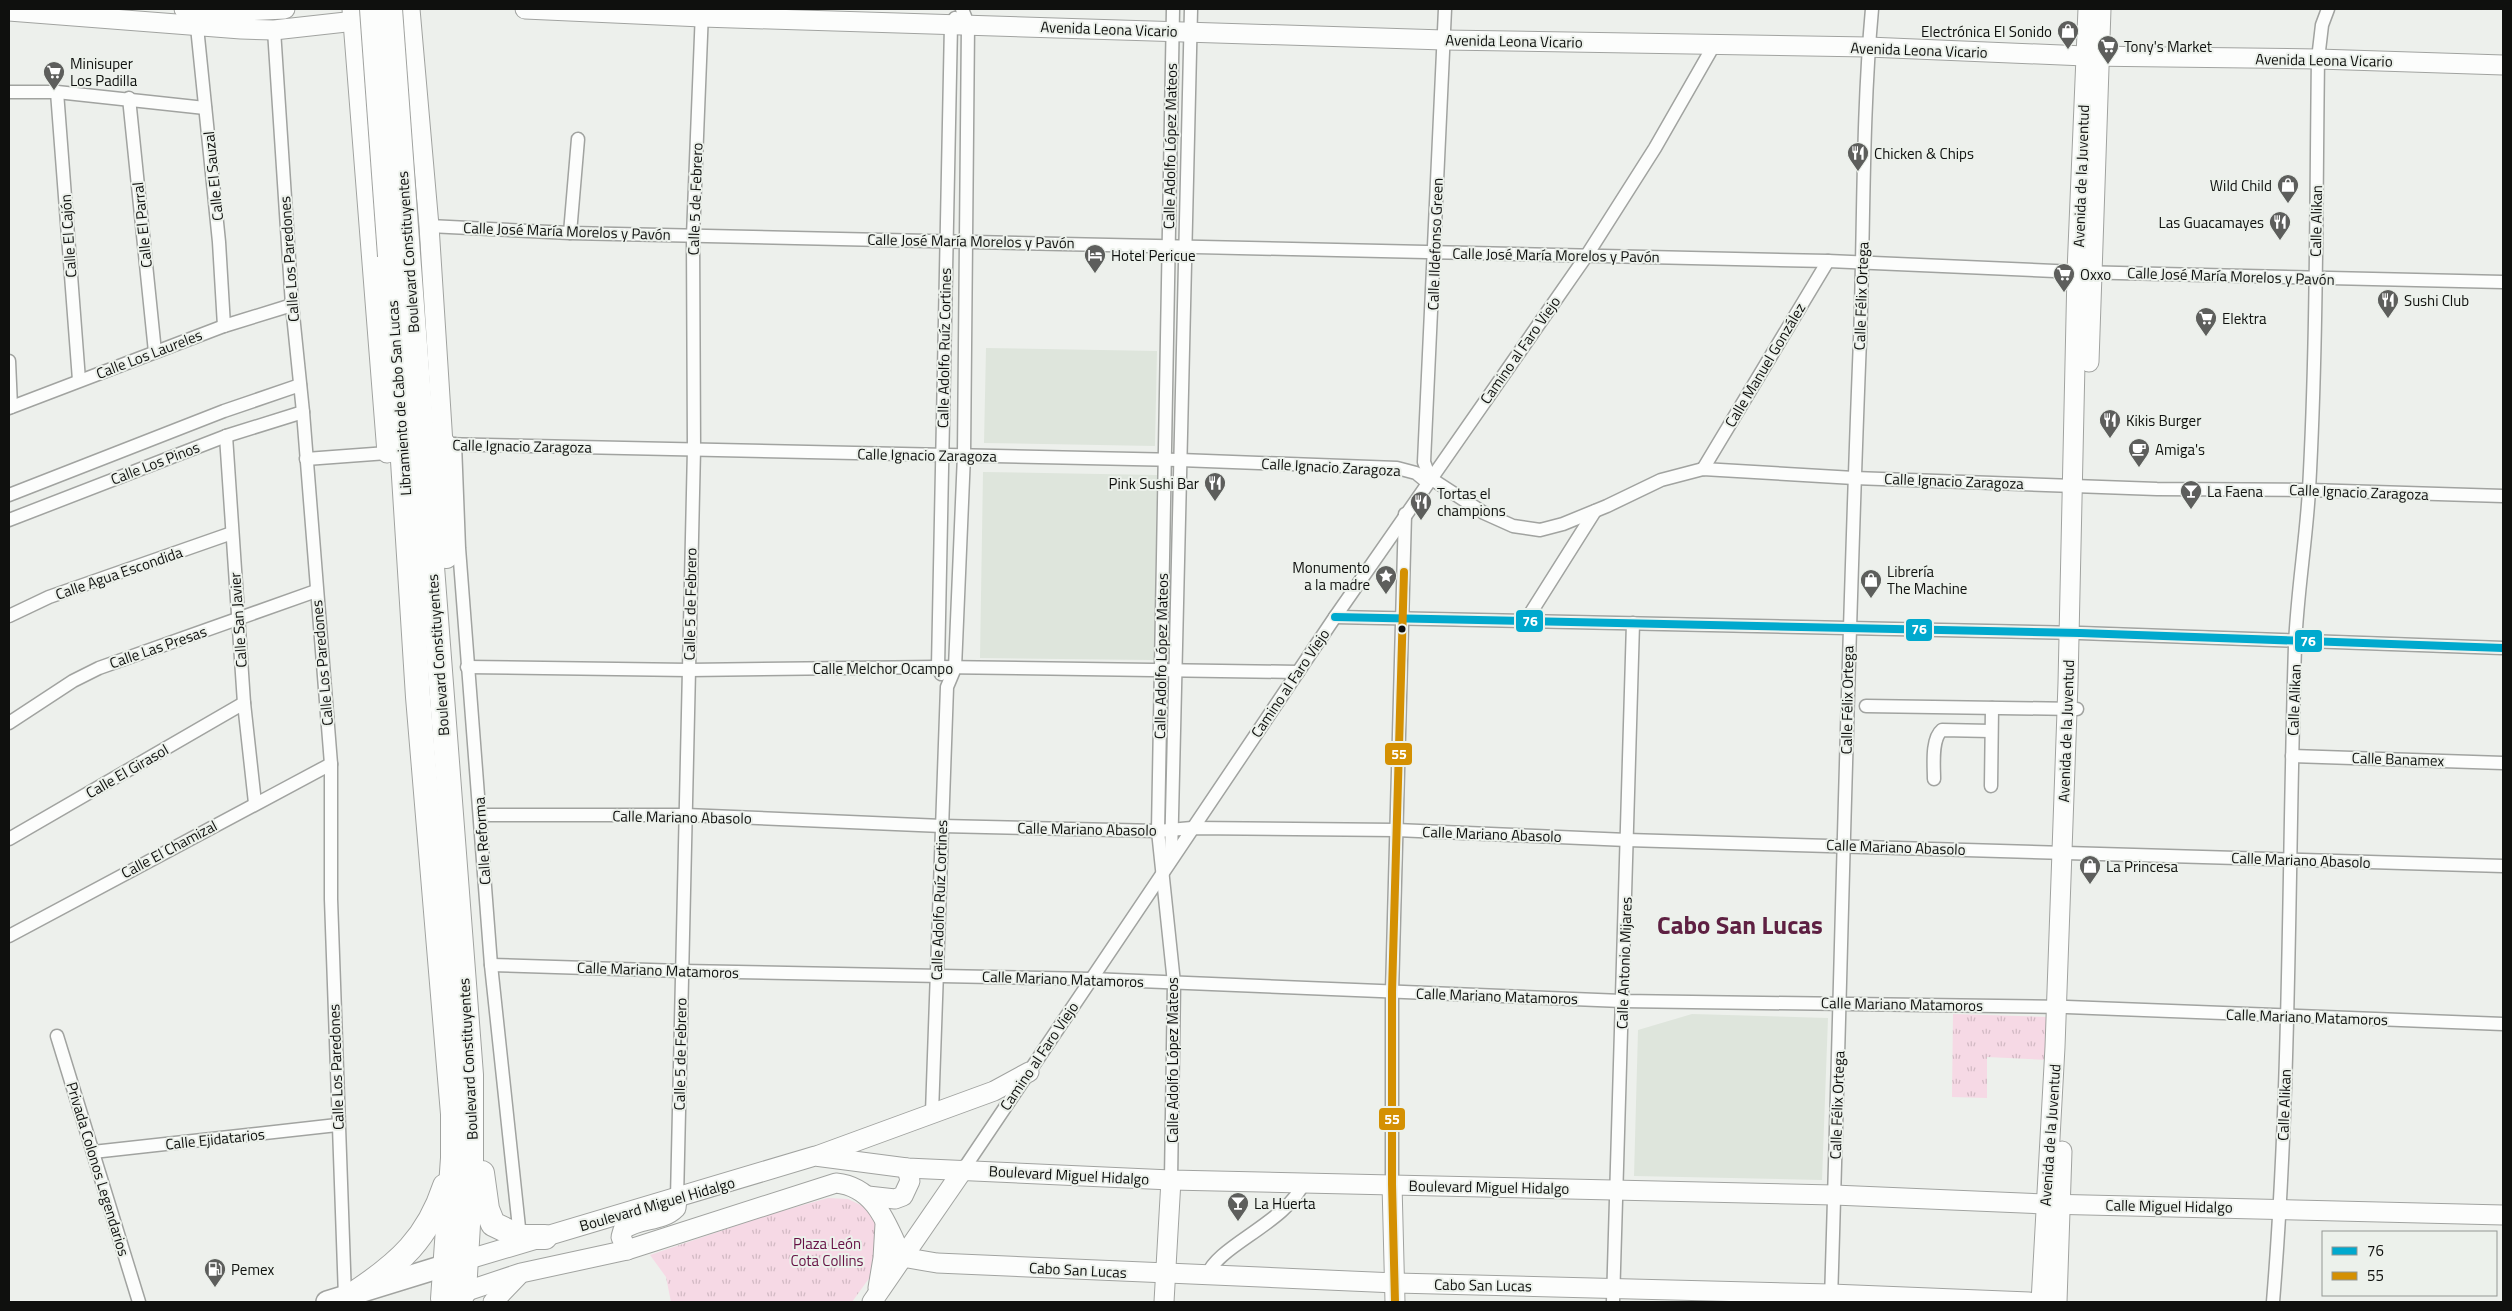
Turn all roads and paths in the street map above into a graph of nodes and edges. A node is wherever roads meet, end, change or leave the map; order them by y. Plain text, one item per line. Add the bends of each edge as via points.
1 (184, 9) edge
2 (409, 9) edge
3 (526, 9) edge
4 (1173, 9) edge
5 (1191, 9) edge
6 (1445, 9) edge
7 (1872, 9) edge
8 (2088, 9) edge
9 (2100, 9) edge
10 (2328, 9) edge
11 (273, 10) edge
12 (10, 11) edge
13 (359, 13) edge
14 (702, 13) edge
15 (960, 17) edge
16 (197, 27) junction
17 (274, 30) junction
18 (1181, 32) junction
19 (1444, 40) junction
20 (1714, 45) junction
21 (1868, 47) junction
22 (2092, 56) junction
23 (2318, 59) junction
24 (416, 65) junction
25 (2503, 65) edge
26 (356, 71) junction
27 (9, 92) edge
28 (57, 92) junction
29 (129, 98) junction
30 (206, 108) junction
31 (578, 139) dead end
32 (429, 226) junction
33 (570, 233) junction
34 (693, 236) junction
35 (946, 240) junction
36 (967, 241) junction
37 (1168, 246) junction
38 (1185, 247) junction
39 (1436, 253) junction
40 (399, 255) junction
41 (1586, 255) junction
42 (1828, 261) junction
43 (1863, 262) junction
44 (2084, 272) junction
45 (2315, 279) junction
46 (2503, 282) edge
47 (292, 305) junction
48 (224, 326) junction
49 (155, 352) junction
50 (9, 361) edge
51 (79, 380) junction
52 (300, 385) junction
53 (10, 408) edge
54 (303, 412) junction
55 (226, 436) junction
56 (440, 444) junction
57 (694, 450) junction
58 (387, 453) junction
59 (942, 455) junction
60 (964, 455) junction
61 (306, 459) junction
62 (1165, 460) junction
63 (1180, 460) junction
64 (1703, 469) junction
65 (1854, 478) junction
66 (1429, 480) junction
67 (2079, 485) junction
68 (2309, 490) junction
69 (9, 495) edge
70 (2503, 496) edge
71 (1594, 511) junction
72 (1405, 514) junction
73 (9, 520) edge
74 (232, 534) junction
75 (316, 591) junction
76 (9, 616) edge
77 (1402, 616) junction
78 (1335, 617) junction
79 (238, 619) junction
80 (1525, 622) junction
81 (1633, 623) junction
82 (1849, 629) junction
83 (2074, 633) junction
84 (2295, 642) junction
85 (2503, 648) edge
86 (467, 667) junction
87 (938, 667) junction
88 (955, 668) junction
89 (689, 670) junction
90 (1161, 670) junction
91 (1176, 671) junction
92 (1298, 672) junction
93 (947, 686) junction
94 (430, 696) junction
95 (244, 703) junction
96 (1866, 706) dead end
97 (1992, 708) junction
98 (2072, 709) junction
99 (9, 723) edge
100 (1991, 730) junction
101 (2292, 756) junction
102 (2503, 762) edge
103 (331, 764) junction
104 (1934, 779) dead end
105 (1991, 786) dead end
106 (255, 803) junction
107 (480, 815) junction
108 (686, 815) junction
109 (942, 826) junction
110 (1192, 828) junction
111 (1158, 830) junction
112 (1172, 830) junction
113 (1396, 830) junction
114 (9, 839) edge
115 (1627, 840) junction
116 (1845, 846) junction
117 (2067, 852) junction
118 (1171, 858) junction
119 (2289, 860) junction
120 (2503, 866) edge
121 (1164, 869) junction
122 (9, 936) edge
123 (491, 965) junction
124 (682, 971) junction
125 (937, 975) junction
126 (1091, 979) junction
127 (1174, 983) junction
128 (1392, 992) junction
129 (1622, 1001) junction
130 (1840, 1003) junction
131 (2062, 1007) junction
132 (2288, 1016) junction
133 (2503, 1024) edge
134 (57, 1036) dead end
135 (1029, 1072) junction
136 (471, 1075) junction
137 (932, 1113) junction
138 (337, 1125) junction
139 (93, 1152) junction
140 (816, 1156) junction
141 (453, 1158) junction
142 (907, 1168) junction
143 (964, 1170) junction
144 (1171, 1180) junction
145 (1304, 1182) junction
146 (1392, 1184) junction
147 (1618, 1190) junction
148 (1834, 1195) junction
149 (868, 1196) junction
150 (677, 1199) junction
151 (2053, 1204) junction
152 (2280, 1209) junction
153 (2503, 1215) edge
154 (885, 1220) junction
155 (520, 1237) junction
156 (545, 1237) junction
157 (627, 1250) junction
158 (902, 1257) junction
159 (456, 1262) junction
160 (521, 1273) junction
161 (1166, 1274) junction
162 (1207, 1276) junction
163 (1396, 1282) junction
164 (1613, 1295) edge
165 (342, 1297) edge
166 (1831, 1298) edge
167 (449, 1299) edge
168 (874, 1299) edge
169 (139, 1302) edge
170 (493, 1302) edge
171 (1164, 1302) edge
172 (1395, 1302) edge
173 (2029, 1302) edge
174 (2041, 1302) edge
175 (2057, 1302) edge
176 (2273, 1302) edge

1 - 11 street via 227,12
2 - 13 street
2 - 24 street, Boulevard Constituyentes
2 - 40 highway, Boulevard Constituyentes, bridge
3 - 14 street, Avenida Leona Vicario
4 - 18 street, Calle Adolfo López Mateos
5 - 18 street, Calle Adolfo López Mateos
6 - 19 street, Calle Ildefonso Green
7 - 21 street, Calle Félix Ortega
8 - 22 street, Avenida de la Juventud
9 - 22 street, Avenida de la Juventud
10 - 23 street, Calle Alikan via 2322,25
12 - 16 street
13 - 17 street
13 - 26 street
13 - 40 highway, Libramiento de Cabo San Lucas, bridge
14 - 15 street, Avenida Leona Vicario
14 - 34 street, Calle 5 de Febrero
15 - 18 street, Avenida Leona Vicario
15 - 35 street, Calle Adolfo Ruíz Cortines
15 - 36 street, Calle Adolfo Ruíz Cortines
16 - 17 street
16 - 30 street, Calle El Sauzal
17 - 47 street, Calle Los Paredones
18 - 19 street, Avenida Leona Vicario
18 - 37 street, Calle Adolfo López Mateos
18 - 38 street, Calle Adolfo López Mateos
19 - 20 street, Avenida Leona Vicario
19 - 39 street, Calle Ildefonso Green
20 - 21 street, Avenida Leona Vicario
20 - 41 street, Camino al Faro Viejo via 1655,148
21 - 22 street, Avenida Leona Vicario
21 - 43 street, Calle Félix Ortega
22 - 23 street, Avenida Leona Vicario
22 - 44 street, Avenida de la Juventud
23 - 25 street, Avenida Leona Vicario
23 - 45 street, Calle Alikan
24 - 26 street via 403,48 384,42 366,53
24 - 32 street, Boulevard Constituyentes
26 - 58 street
27 - 28 street
28 - 29 street
28 - 51 street, Calle El Cajón
29 - 30 street
29 - 49 street, Calle El Parral
30 - 48 street, Calle El Sauzal
31 - 33 street
32 - 33 street, Calle José María Morelos y Pavón
32 - 56 street, Boulevard Constituyentes
33 - 34 street, Calle José María Morelos y Pavón
34 - 35 street, Calle José María Morelos y Pavón
34 - 57 street, Calle 5 de Febrero
35 - 36 street, Calle José María Morelos y Pavón
35 - 59 street, Calle Adolfo Ruíz Cortines
36 - 37 street, Calle José María Morelos y Pavón
36 - 60 street, Calle Adolfo Ruíz Cortines
37 - 38 street, Calle José María Morelos y Pavón
37 - 62 street, Calle Adolfo López Mateos
38 - 39 street, Calle José María Morelos y Pavón
38 - 63 street, Calle Adolfo López Mateos
39 - 41 street, Calle José María Morelos y Pavón
39 - 66 street, Calle Ildefonso Green via 1424,454
40 - 56 highway, Boulevard Constituyentes
40 - 94 highway, Libramiento de Cabo San Lucas
41 - 42 street, Calle José María Morelos y Pavón
41 - 66 street, Camino al Faro Viejo
42 - 43 street, Calle José María Morelos y Pavón
42 - 64 street, Calle Manuel González
43 - 44 street, Calle José María Morelos y Pavón
43 - 65 street, Calle Félix Ortega
44 - 45 street, Calle José María Morelos y Pavón
44 - 67 street, Avenida de la Juventud
45 - 46 street, Calle José María Morelos y Pavón
45 - 68 street, Calle Alikan
47 - 48 street, Calle Los Laureles
47 - 52 street, Calle Los Paredones
48 - 49 street, Calle Los Laureles
49 - 51 street, Calle Los Laureles
50 - 53 street
51 - 53 street, Calle Los Laureles
52 - 54 street, Calle Los Paredones
52 - 69 street, Calle Los Pinos via 224,411
54 - 55 street, Calle Los Pinos
54 - 61 street, Calle Los Paredones
55 - 73 street, Calle Los Pinos
55 - 74 street, Calle San Javier
56 - 57 street, Calle Ignacio Zaragoza
56 - 86 street, Calle Reforma via 459,548
56 - 94 highway, Boulevard Constituyentes
57 - 59 street, Calle Ignacio Zaragoza
57 - 89 street, Calle 5 de Febrero
58 - 61 street
58 - 94 highway
59 - 60 street, Calle Ignacio Zaragoza
59 - 87 street, Calle Adolfo Ruíz Cortines
60 - 62 street, Calle Ignacio Zaragoza
60 - 88 street, Calle Adolfo Ruíz Cortines
61 - 75 street, Calle Los Paredones
62 - 63 street, Calle Ignacio Zaragoza
62 - 90 street, Calle Adolfo López Mateos
63 - 66 street, Calle Ignacio Zaragoza via 1397,468
63 - 91 street, Calle Adolfo López Mateos
64 - 65 street, Calle Ignacio Zaragoza
64 - 71 street, Calle Ignacio Zaragoza via 1661,480
65 - 67 street, Calle Ignacio Zaragoza
65 - 82 street, Calle Félix Ortega
66 - 71 street, Calle Ignacio Zaragoza via 1484,513 1526,529 1550,528
66 - 72 street, Camino al Faro Viejo
67 - 68 street, Calle Ignacio Zaragoza
67 - 83 street, Avenida de la Juventud
68 - 70 street, Calle Ignacio Zaragoza
68 - 84 street, Calle Alikan
71 - 80 street
72 - 77 street
72 - 78 street, Camino al Faro Viejo
74 - 76 street, Calle Agua Escondida via 50,597
74 - 79 street, Calle San Javier
75 - 79 street, Calle Las Presas
75 - 103 street, Calle Los Paredones
77 - 78 street
77 - 80 street
77 - 113 street
78 - 92 street, Camino al Faro Viejo
79 - 95 street, Calle San Javier
79 - 99 street, Calle Las Presas via 99,668
80 - 81 street
81 - 82 street
81 - 115 street, Calle Antonio Mijares
82 - 83 street
82 - 116 street, Calle Félix Ortega
83 - 84 street
83 - 98 street, Avenida de la Juventud
84 - 85 street
84 - 101 street, Calle Alikan
86 - 89 street, Calle Melchor Ocampo
86 - 107 street, Calle Reforma
87 - 88 street, Calle Melchor Ocampo
87 - 89 street, Calle Melchor Ocampo
87 - 93 street, Calle Adolfo Ruíz Cortines
88 - 90 street, Calle Melchor Ocampo
88 - 93 street, Calle Adolfo Ruíz Cortines
89 - 108 street, Calle 5 de Febrero
90 - 91 street, Calle Melchor Ocampo
90 - 111 street, Calle Adolfo López Mateos
91 - 92 street, Calle Melchor Ocampo
91 - 112 street, Calle Adolfo López Mateos
92 - 110 street, Camino al Faro Viejo
93 - 109 street, Calle Adolfo Ruíz Cortines
94 - 136 highway, Boulevard Constituyentes
94 - 141 highway, Boulevard Constituyentes
95 - 106 street, Calle San Javier
95 - 114 street, Calle El Girasol
96 - 97 street
97 - 98 street
97 - 100 street
98 - 117 street, Avenida de la Juventud
100 - 104 street via 1938,732
100 - 105 street
101 - 102 street, Calle Banamex
101 - 119 street, Calle Alikan
103 - 106 street, Calle El Chamizal
103 - 138 street, Calle Los Paredones
106 - 122 street, Calle El Chamizal
107 - 108 street, Calle Mariano Abasolo
107 - 123 street, Calle Reforma
108 - 109 street, Calle Mariano Abasolo
108 - 124 street, Calle 5 de Febrero
109 - 111 street, Calle Mariano Abasolo
109 - 125 street, Calle Adolfo Ruíz Cortines
110 - 112 street, Calle Mariano Abasolo
110 - 113 street, Calle Mariano Abasolo
110 - 118 street, Camino al Faro Viejo
111 - 112 street, Calle Mariano Abasolo
111 - 121 street, Calle Adolfo López Mateos
112 - 118 street, Calle Adolfo López Mateos
113 - 115 street, Calle Mariano Abasolo
113 - 128 street
115 - 116 street, Calle Mariano Abasolo
115 - 129 street, Calle Antonio Mijares
116 - 117 street, Calle Mariano Abasolo
116 - 130 street, Calle Félix Ortega
117 - 119 street, Calle Mariano Abasolo
117 - 131 street, Avenida de la Juventud
118 - 121 street, Camino al Faro Viejo
119 - 120 street, Calle Mariano Abasolo
119 - 132 street, Calle Alikan
121 - 126 street, Camino al Faro Viejo
121 - 127 street, Calle Adolfo López Mateos
123 - 124 street, Calle Mariano Matamoros
123 - 155 street, Calle Reforma
124 - 125 street, Calle Mariano Matamoros
124 - 150 street, Calle 5 de Febrero
125 - 126 street, Calle Mariano Matamoros
125 - 137 street, Calle Adolfo Ruíz Cortines
126 - 127 street, Calle Mariano Matamoros
126 - 135 street, Camino al Faro Viejo
127 - 128 street, Calle Mariano Matamoros
127 - 144 street, Calle Adolfo López Mateos
128 - 129 street, Calle Mariano Matamoros
128 - 146 street
129 - 130 street, Calle Mariano Matamoros
129 - 147 street, Calle Antonio Mijares
130 - 131 street, Calle Mariano Matamoros
130 - 148 street, Calle Félix Ortega
131 - 132 street, Calle Mariano Matamoros
131 - 151 street, Avenida de la Juventud
132 - 133 street, Calle Mariano Matamoros
132 - 152 street, Calle Alikan
134 - 139 street, Privada Colonos Legendarios
135 - 137 street via 994,1091
135 - 143 street, Camino al Faro Viejo
136 - 155 highway via 488,1216 497,1227
136 - 159 highway, Boulevard Constituyentes via 471,1174
137 - 140 street
138 - 139 street, Calle Ejidatarios
138 - 165 street, Calle Los Paredones
139 - 169 street, Privada Colonos Legendarios
140 - 142 street, Boulevard Miguel Hidalgo
140 - 150 street, Boulevard Miguel Hidalgo
141 - 159 highway, Boulevard Constituyentes
141 - 165 highway via 442,1194 423,1234 397,1264
142 - 143 street, Boulevard Miguel Hidalgo
142 - 149 street via 910,1181 903,1196
143 - 144 street, Boulevard Miguel Hidalgo
143 - 158 street
144 - 145 street, Boulevard Miguel Hidalgo
144 - 161 street, Calle Adolfo López Mateos
145 - 146 street, Boulevard Miguel Hidalgo
145 - 162 street via 1288,1207 1218,1260
146 - 147 street, Boulevard Miguel Hidalgo
146 - 163 street
147 - 148 street, Boulevard Miguel Hidalgo
147 - 164 street, Calle Antonio Mijares
148 - 151 street, Calle Miguel Hidalgo
148 - 166 street, Calle Félix Ortega
149 - 154 street
149 - 157 street via 855,1187 836,1183
150 - 156 street, Boulevard Miguel Hidalgo
150 - 157 street via 676,1208 668,1216 629,1225 623,1230 621,1237
151 - 152 street, Calle Miguel Hidalgo
151 - 174 street, Avenida de la Juventud
151 - 175 street, Avenida de la Juventud
152 - 153 street, Calle Miguel Hidalgo
152 - 176 street, Calle Alikan
154 - 158 street
154 - 168 street via 884,1253
155 - 156 highway
156 - 159 street, Boulevard Miguel Hidalgo
157 - 160 street
158 - 161 street, Cabo San Lucas via 937,1263
158 - 168 street
159 - 165 main road, Boulevard Miguel Hidalgo
159 - 167 highway, Boulevard Constituyentes
160 - 167 street
160 - 170 street
161 - 162 street, Cabo San Lucas
161 - 171 street, Calle Adolfo López Mateos
162 - 163 street, Cabo San Lucas
163 - 164 street, Cabo San Lucas
163 - 172 street
164 - 166 street, Cabo San Lucas
166 - 173 street, Cabo San Lucas

